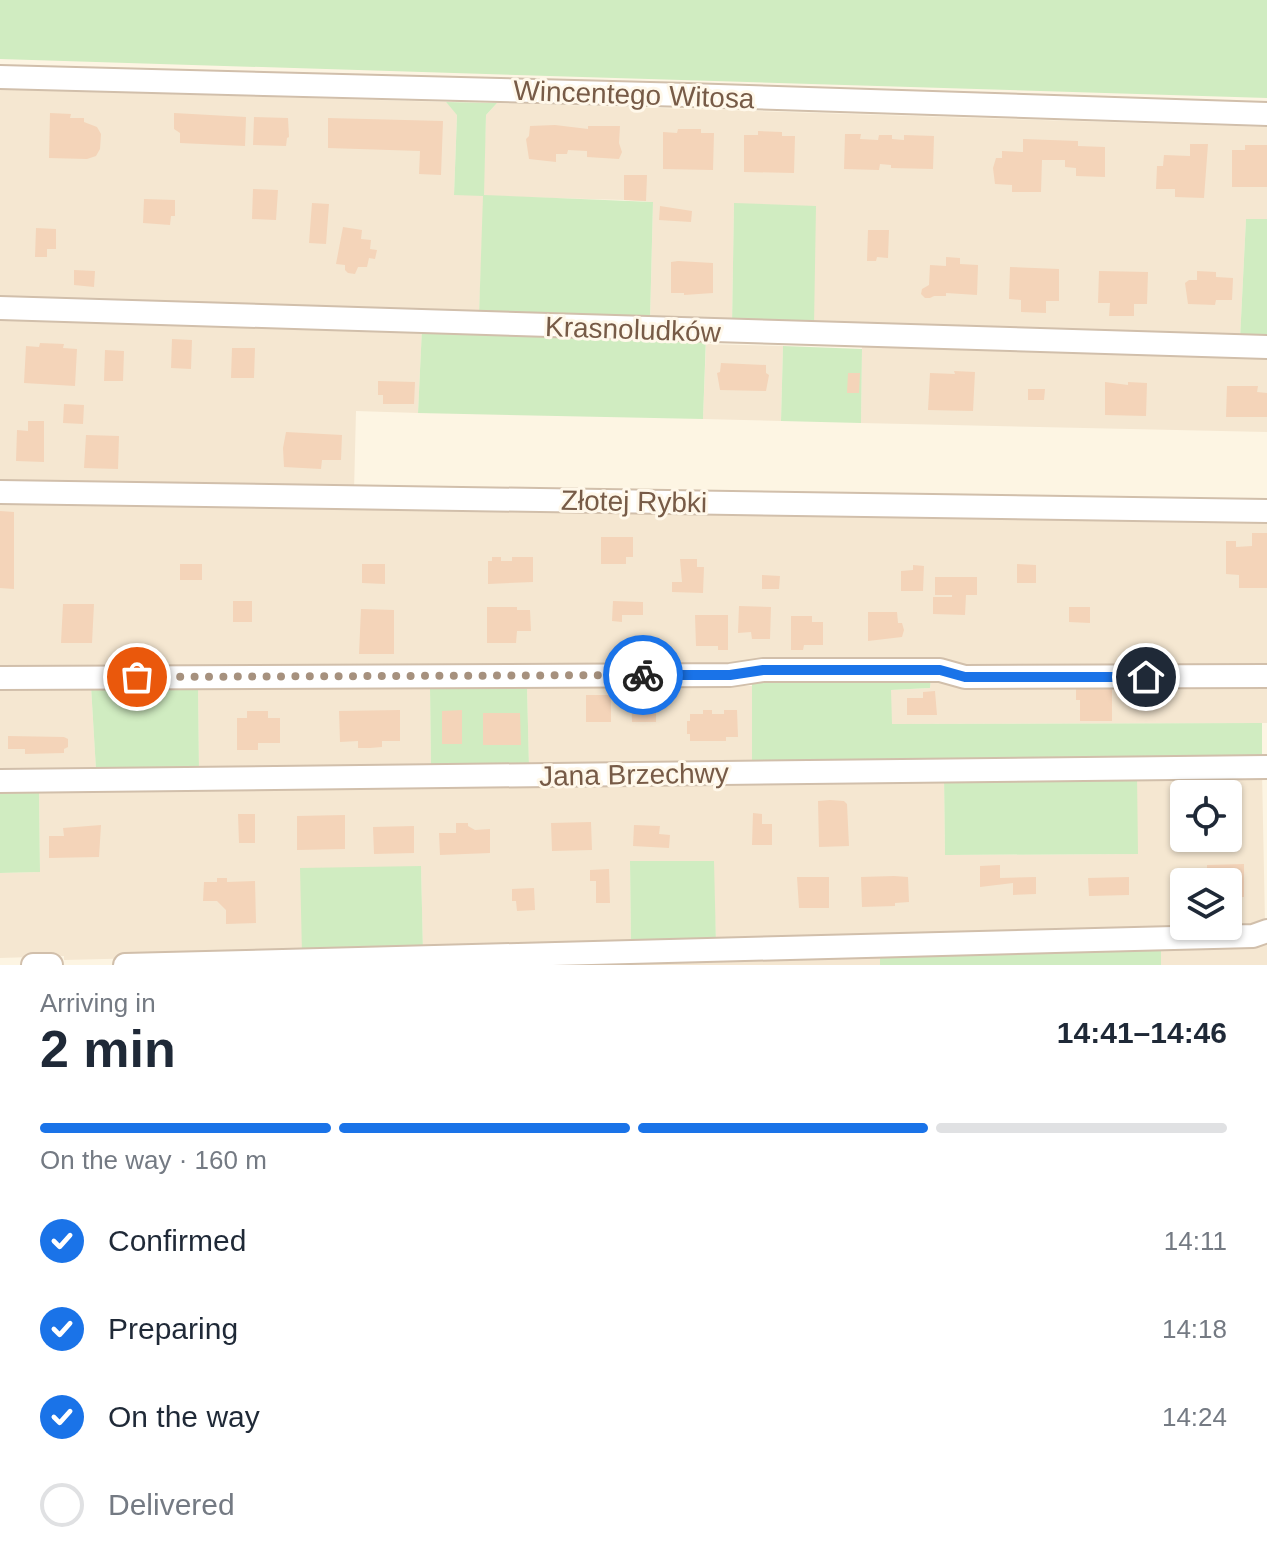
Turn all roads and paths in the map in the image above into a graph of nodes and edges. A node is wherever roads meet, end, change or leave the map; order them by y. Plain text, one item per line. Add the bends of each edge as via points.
1 (0, 77) edge
2 (1267, 114) edge
3 (0, 308) edge
4 (1267, 347) edge
5 (0, 492) edge
6 (1267, 511) edge
7 (1267, 676) edge
8 (0, 678) edge
9 (1267, 767) edge
10 (0, 781) edge
11 (1267, 931) edge
12 (33, 965) edge
13 (51, 965) edge
14 (125, 965) edge

1 - 2 street, Wincentego Witosa
3 - 4 street, Krasnoludków
5 - 6 street, Złotej Rybki
7 - 8 street via 965,677 940,670 763,670 715,675
9 - 10 street, Jana Brzechwy
11 - 14 street via 1253,936
12 - 13 street

